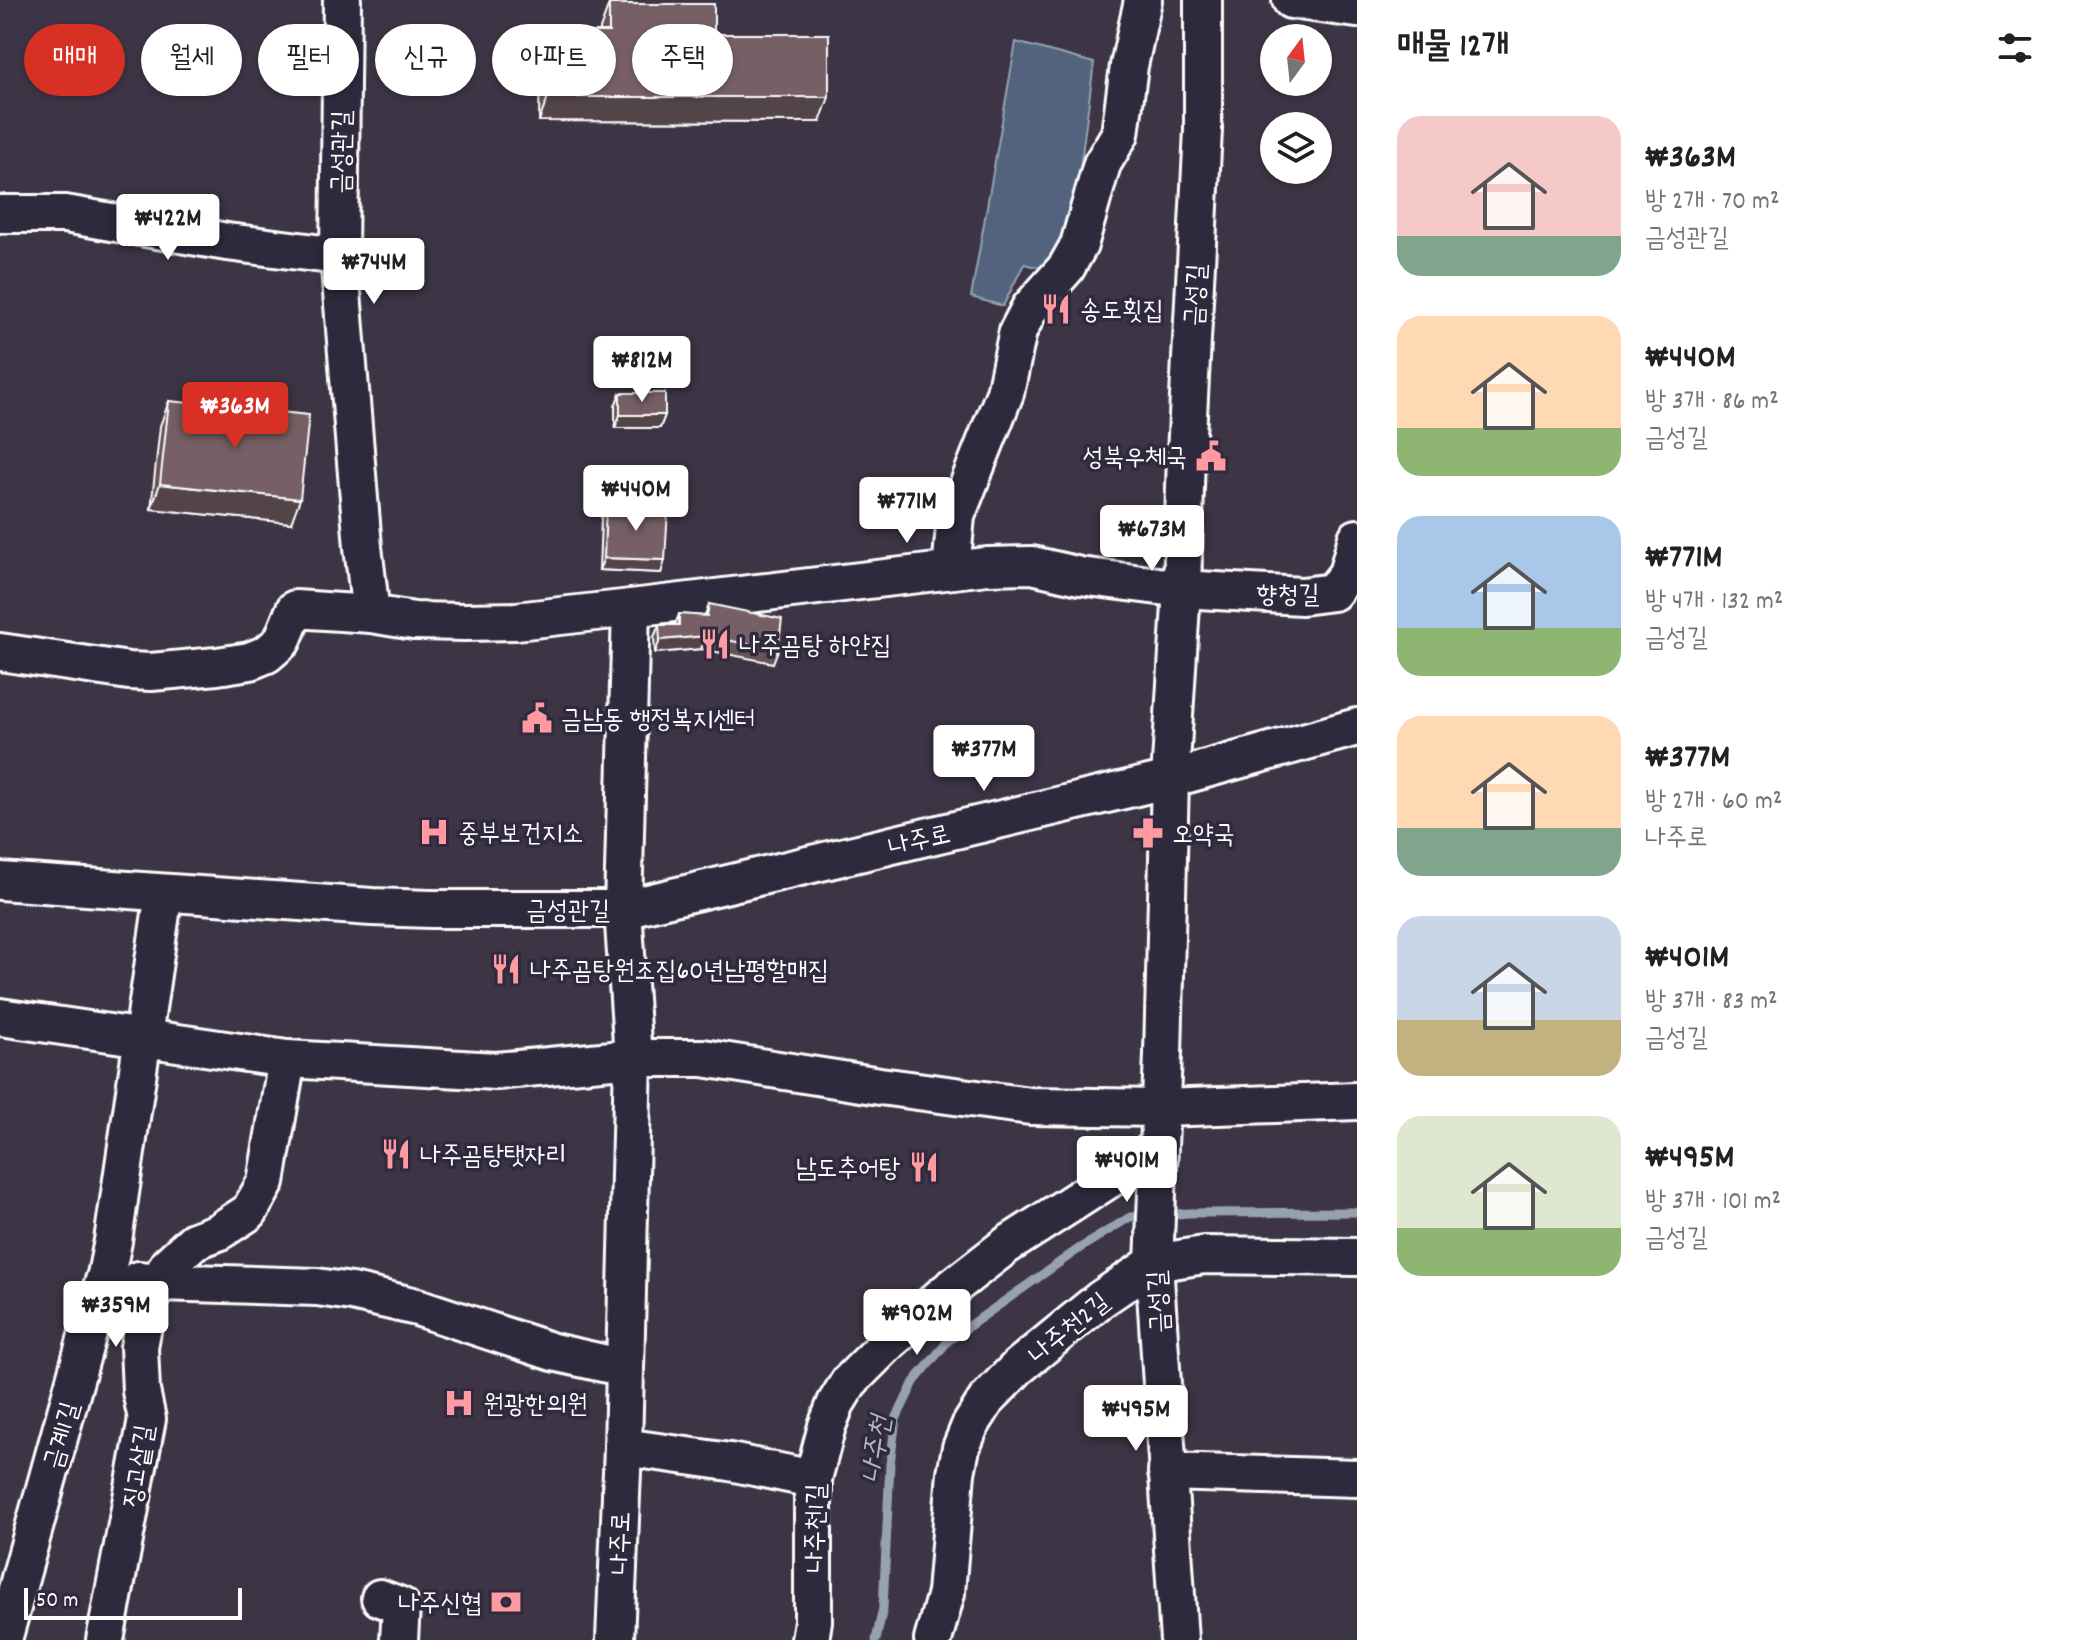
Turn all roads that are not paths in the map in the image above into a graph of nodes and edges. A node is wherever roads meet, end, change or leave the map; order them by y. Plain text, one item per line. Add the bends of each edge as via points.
1 (342, 0) edge
2 (1143, 0) edge
3 (1203, 0) edge
4 (1291, 0) edge
5 (1357, 9) edge
6 (0, 214) edge
7 (339, 256) junction
8 (1357, 538) edge
9 (951, 570) junction
10 (1182, 589) junction
11 (631, 608) junction
12 (371, 614) junction
13 (0, 652) edge
14 (1357, 727) edge
15 (1170, 779) junction
16 (0, 881) edge
17 (164, 893) junction
18 (623, 909) junction
19 (0, 1017) edge
20 (143, 1039) junction
21 (633, 1058) junction
22 (287, 1059) junction
23 (1357, 1101) edge
24 (1161, 1108) junction
25 (1159, 1147) junction
26 (1357, 1257) edge
27 (1154, 1263) junction
28 (106, 1275) junction
29 (159, 1282) junction
30 (625, 1368) junction
31 (623, 1447) junction
32 (1167, 1472) junction
33 (1357, 1478) edge
34 (813, 1479) junction
35 (380, 1598) dead end
36 (3, 1640) edge
37 (105, 1640) edge
38 (399, 1640) edge
39 (615, 1640) edge
40 (810, 1640) edge
41 (933, 1640) edge
42 (1179, 1640) edge

1 - 7 street, 금성관길
2 - 9 street via 1120,134 1102,164 1079,245 1018,331 1005,393 956,516
3 - 10 street, 금성길 via 1203,130
4 - 5 street
6 - 7 street via 65,214
7 - 12 street, 금성관길
8 - 10 street, 향청길 via 1347,574 1333,592 1302,596
9 - 10 street via 1032,565
9 - 11 street
10 - 15 street, 금성길
11 - 12 street via 516,621 414,621
11 - 18 street, 금성관길
12 - 13 street via 295,609 282,641 267,654 183,670 129,671
14 - 15 street, 나주로
15 - 18 street, 나주로
15 - 24 street, 금성길
16 - 17 street, 금성관길
17 - 18 street, 금성관길 via 431,909
17 - 20 street
18 - 21 street, 나주로
19 - 20 street
20 - 22 street
20 - 28 street, 금계1길
21 - 22 street via 496,1071
21 - 24 street via 703,1058 1030,1106
21 - 30 street, 나주로
22 - 29 street, 징고샅길 via 266,1182 249,1212 194,1241 168,1265
23 - 24 street
24 - 25 street, 금성길
25 - 27 street, 금성길
25 - 34 street, 나주천1길 via 1007,1245 858,1371 836,1403
26 - 27 street, 나주천2길 via 1204,1255
27 - 32 street, 금성길
27 - 41 street, 나주천2길 via 1018,1367 970,1426 956,1473 946,1593
28 - 29 street
28 - 36 street, 금계1길
29 - 30 street via 352,1292
29 - 37 street, 징고샅길 via 147,1305 139,1347 147,1419
30 - 31 street, 나주로
31 - 34 street
31 - 39 street, 나주로
32 - 33 street
32 - 42 street, 금성길
34 - 40 street, 나주천1길
35 - 38 street via 401,1606

